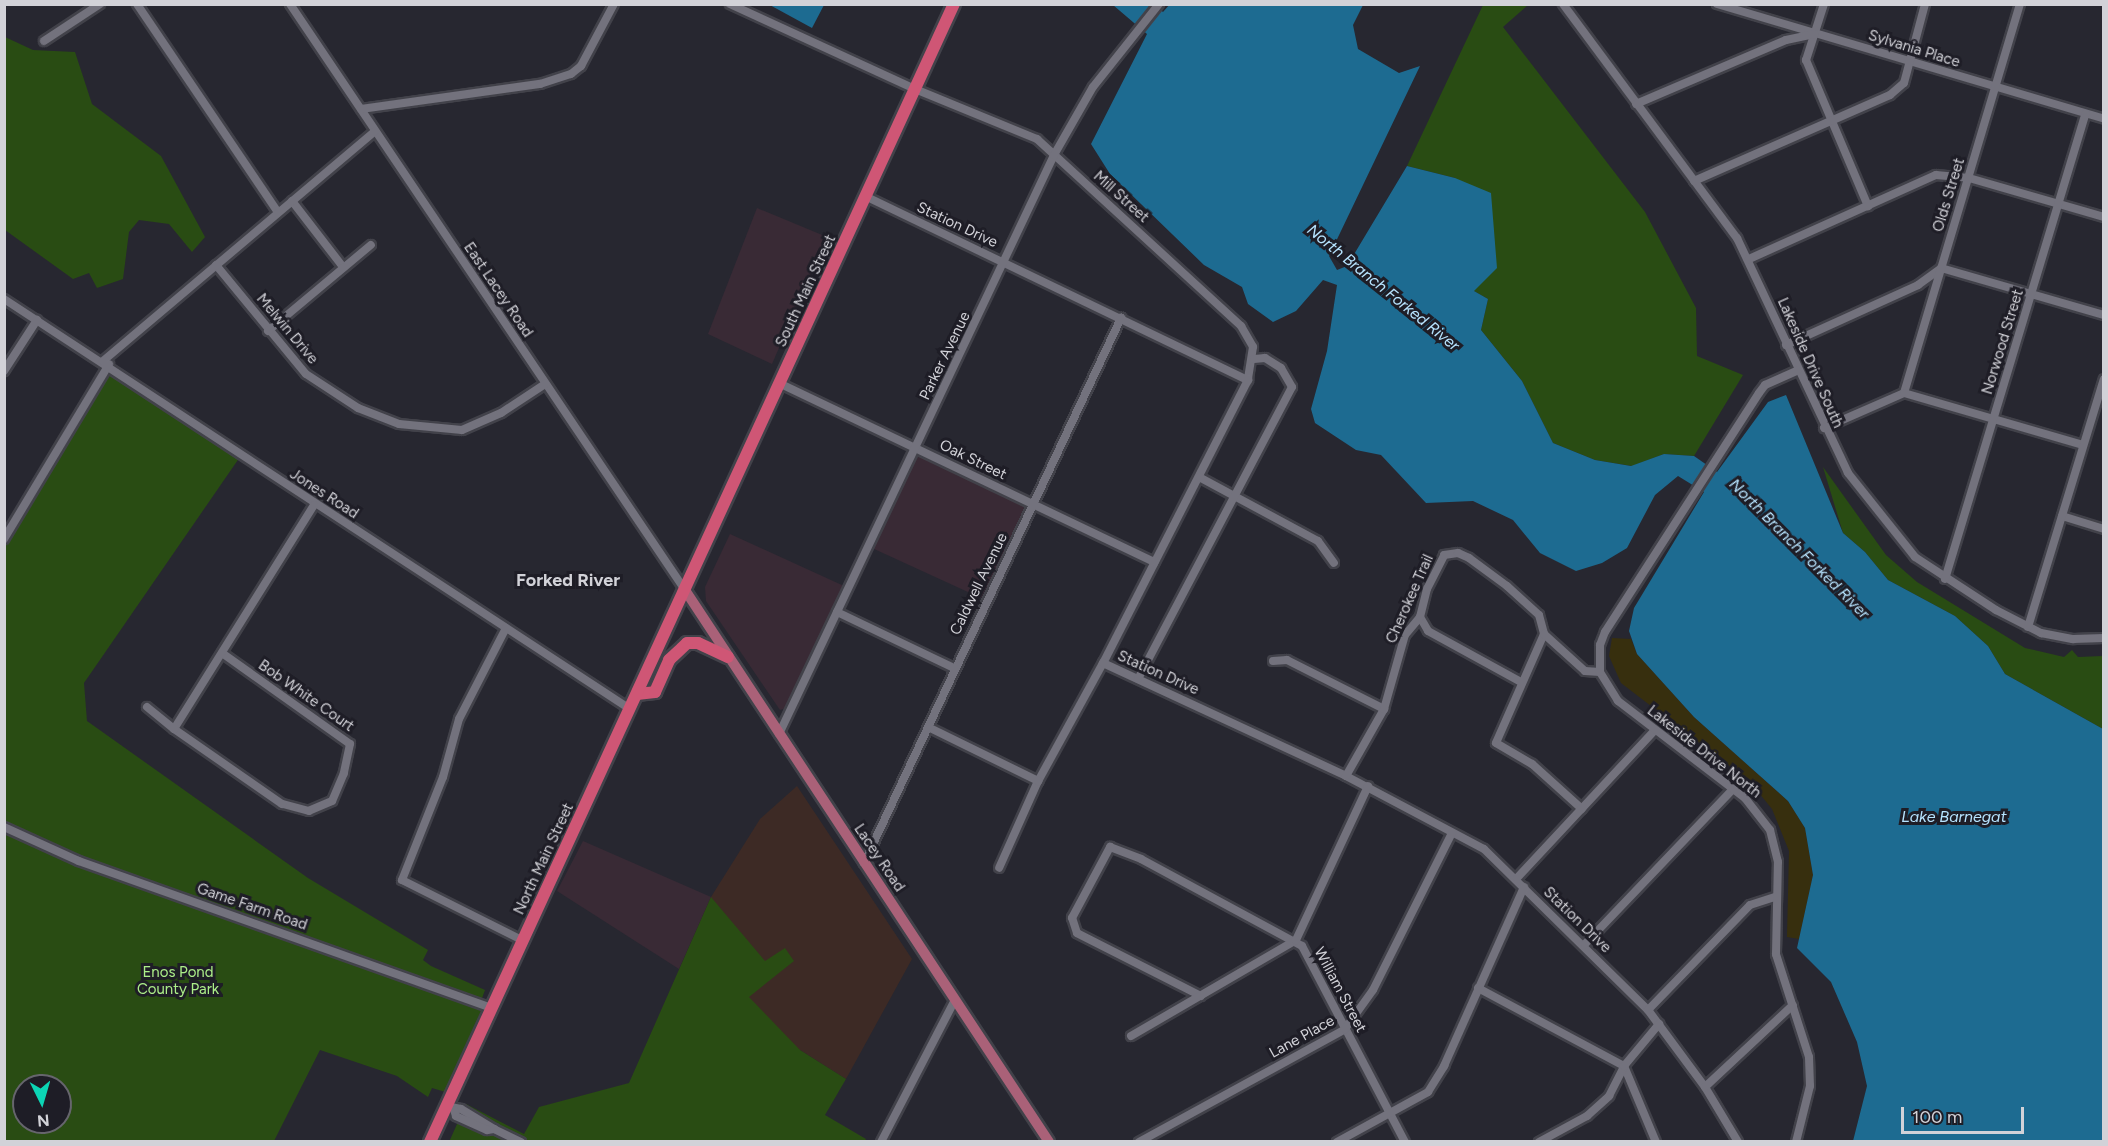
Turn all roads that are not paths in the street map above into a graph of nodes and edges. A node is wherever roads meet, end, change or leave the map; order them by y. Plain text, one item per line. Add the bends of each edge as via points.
1 (100, 4) edge
2 (137, 4) edge
3 (290, 4) edge
4 (614, 4) edge
5 (730, 4) edge
6 (954, 4) edge
7 (1563, 4) edge
8 (1717, 4) edge
9 (1824, 4) edge
10 (1925, 4) edge
11 (2020, 4) edge
12 (1158, 5) edge
13 (1728, 6) edge
14 (1815, 34) junction
15 (44, 40) dead end
16 (1908, 62) junction
17 (1995, 87) junction
18 (915, 89) junction
19 (1636, 104) junction
20 (361, 109) junction
21 (2085, 114) junction
22 (1831, 119) junction
23 (2103, 119) edge
24 (375, 131) junction
25 (1054, 154) junction
26 (1969, 178) junction
27 (1694, 181) junction
28 (867, 197) junction
29 (292, 201) junction
30 (2058, 203) junction
31 (1868, 206) junction
32 (278, 212) junction
33 (2103, 217) edge
34 (371, 245) dead end
35 (1749, 259) junction
36 (1005, 263) junction
37 (216, 265) junction
38 (343, 267) junction
39 (1941, 268) junction
40 (2033, 293) junction
41 (4, 299) edge
42 (2103, 315) edge
43 (1121, 318) junction
44 (37, 320) junction
45 (268, 331) junction
46 (1786, 345) junction
47 (1254, 358) junction
48 (106, 363) junction
49 (4, 371) edge
50 (1797, 371) junction
51 (2103, 379) edge
52 (1248, 380) junction
53 (779, 383) junction
54 (545, 384) junction
55 (1904, 393) junction
56 (1994, 419) junction
57 (1824, 428) junction
58 (2083, 445) junction
59 (915, 447) junction
60 (1199, 477) junction
61 (1235, 497) junction
62 (1032, 504) junction
63 (315, 506) junction
64 (2062, 516) junction
65 (2103, 529) edge
66 (4, 539) edge
67 (1154, 562) junction
68 (1334, 562) dead end
69 (1945, 579) junction
70 (685, 590) junction
71 (837, 612) junction
72 (1420, 617) junction
73 (2028, 627) junction
74 (506, 628) junction
75 (1544, 634) junction
76 (2103, 638) edge
77 (222, 653) junction
78 (728, 657) junction
79 (1273, 661) dead end
80 (1103, 663) junction
81 (954, 668) junction
82 (1600, 672) junction
83 (1138, 679) junction
84 (1521, 682) junction
85 (637, 694) junction
86 (147, 707) dead end
87 (630, 709) junction
88 (1384, 709) junction
89 (928, 727) junction
90 (174, 729) junction
91 (1655, 730) junction
92 (779, 734) junction
93 (1346, 776) junction
94 (1038, 781) junction
95 (1368, 786) junction
96 (1733, 789) junction
97 (1582, 809) junction
98 (4, 827) edge
99 (1452, 833) junction
100 (864, 863) junction
101 (999, 868) dead end
102 (1517, 878) junction
103 (1524, 886) junction
104 (1775, 897) junction
105 (522, 940) junction
106 (1296, 940) junction
107 (1585, 944) junction
108 (1478, 988) junction
109 (1201, 996) junction
110 (955, 1000) junction
111 (1793, 1005) junction
112 (491, 1008) junction
113 (1648, 1011) junction
114 (1659, 1024) junction
115 (1345, 1029) junction
116 (1131, 1036) dead end
117 (1624, 1066) junction
118 (1705, 1087) junction
119 (450, 1108) junction
120 (1390, 1114) junction
121 (1738, 1141) edge
122 (430, 1142) edge
123 (521, 1142) edge
124 (881, 1142) edge
125 (1049, 1142) edge
126 (1139, 1142) edge
127 (1337, 1142) edge
128 (1405, 1142) edge
129 (1539, 1142) edge
130 (1656, 1142) edge
131 (1796, 1142) edge

1 - 15 street
2 - 32 street
3 - 20 street, East Lacey Road
4 - 20 street via 581,66 571,74 540,84
5 - 18 street, Mill Street
6 - 18 highway, South Main Street
7 - 19 street, Lakeside Drive South
8 - 13 street, Sylvania Place
9 - 14 street
10 - 16 street
11 - 17 street, Olds Street
12 - 25 street, Parker Avenue via 1093,87
13 - 14 street, Sylvania Place
14 - 16 street, Sylvania Place
14 - 19 street via 1786,40
14 - 22 street via 1806,60
16 - 17 street, Sylvania Place
16 - 22 street via 1904,83 1890,95
17 - 21 street, Sylvania Place
17 - 26 street, Olds Street
18 - 25 street, Mill Street via 1037,139
18 - 28 highway, South Main Street
19 - 27 street, Lakeside Drive South
20 - 24 street, East Lacey Road
21 - 23 street, Sylvania Place
21 - 30 street, Norwood Street
22 - 27 street
22 - 31 street
24 - 29 street
24 - 54 street, East Lacey Road
25 - 36 street, Parker Avenue
25 - 47 street, Mill Street via 1241,326 1253,347
26 - 30 street
26 - 31 street via 1936,175
26 - 39 street, Olds Street
27 - 35 street, Lakeside Drive South
28 - 36 street, Station Drive
28 - 53 highway, South Main Street
29 - 32 street
29 - 38 street
30 - 33 street
30 - 40 street, Norwood Street
31 - 35 street
32 - 37 street
34 - 38 street
35 - 46 street, Lakeside Drive South
36 - 43 street, Station Drive
36 - 59 street, Parker Avenue
37 - 45 street, Melwin Drive
37 - 48 street
38 - 45 street
39 - 40 street
39 - 46 street via 1918,285
39 - 55 street, Olds Street
40 - 42 street
40 - 56 street, Norwood Street
41 - 44 street, Jones Road
43 - 52 street, Station Drive
43 - 62 street, Caldwell Avenue
44 - 48 street, Jones Road
44 - 49 street
45 - 54 street, Melwin Drive via 319,384 358,408 399,424 462,430 501,413
46 - 50 street, Lakeside Drive South
47 - 52 street
47 - 61 street via 1265,358 1281,368 1292,387
48 - 63 street, Jones Road
48 - 66 street
50 - 57 street, Lakeside Drive South
50 - 82 street via 1765,385 1605,632 1600,645
51 - 58 street
52 - 60 street, Station Drive
53 - 59 street, Oak Street
53 - 70 highway, South Main Street
54 - 70 street, East Lacey Road
55 - 56 street
55 - 57 street
56 - 58 street
56 - 69 street, Norwood Street
57 - 69 street, Lakeside Drive South via 1874,509 1915,557
58 - 64 street
59 - 62 street, Oak Street
59 - 71 street, Parker Avenue
60 - 61 street
60 - 67 street, Station Drive
61 - 68 street via 1318,541
61 - 83 street
62 - 67 street, Oak Street
62 - 81 street, Caldwell Avenue
63 - 74 street, Jones Road
63 - 77 street
64 - 65 street
64 - 73 street
67 - 80 street, Station Drive
69 - 73 street, Lakeside Drive South
70 - 78 main road, Lacey Road
70 - 85 highway, North Main Street
71 - 81 street
71 - 92 street, Parker Avenue
72 - 75 street, Cherokee Trail via 1427,589 1444,555 1458,553 1507,586 1539,615
72 - 84 street via 1428,631
72 - 88 street, Cherokee Trail via 1405,635
73 - 76 street, Lakeside Drive South via 2056,637
74 - 87 street, Jones Road
74 - 105 street via 459,719 443,777 402,880
75 - 82 street, Cherokee Trail via 1585,671
75 - 84 street
77 - 90 street
77 - 90 street, Bob White Court via 350,744 332,801 309,811 282,804
78 - 85 highway via 687,643 669,660 655,692
78 - 92 main road, Lacey Road
79 - 88 street via 1287,660
80 - 83 street, Station Drive
80 - 94 street
81 - 89 street, Caldwell Avenue
82 - 91 street, Lakeside Drive North via 1618,701
83 - 93 street, Station Drive
84 - 97 street via 1496,743 1532,764
85 - 87 highway, North Main Street
86 - 90 street, Bob White Court
87 - 105 highway, North Main Street
88 - 93 street, Cherokee Trail
89 - 94 street
89 - 100 street, Caldwell Avenue
91 - 96 street, Lakeside Drive North
91 - 97 street
92 - 100 main road, Lacey Road
93 - 95 street, Station Drive
94 - 101 street
95 - 99 street, Station Drive
95 - 106 street
96 - 104 street, Lakeside Drive North via 1770,830 1778,862
96 - 107 street
97 - 102 street
98 - 112 street, Game Farm Road via 80,861
99 - 102 street, Station Drive via 1484,849
99 - 115 street, Lane Place via 1373,990
100 - 110 main road, Lacey Road
102 - 103 street, Station Drive
103 - 107 street, Station Drive
103 - 108 street
104 - 111 street, Lakeside Drive North via 1776,954
104 - 113 street via 1750,905
105 - 112 highway, North Main Street
106 - 109 street
106 - 109 street, William Street via 1110,847 1072,918 1077,933
106 - 115 street, William Street
107 - 113 street, Station Drive
108 - 117 street
108 - 120 street via 1444,1066 1428,1092
109 - 116 street
110 - 124 street
110 - 125 main road, Lacey Road
111 - 118 street
111 - 131 street, Lakeside Drive North via 1809,1057 1810,1086
112 - 119 highway, North Main Street
113 - 114 street, Station Drive
114 - 117 street
114 - 118 street, Station Drive
115 - 120 street, William Street
115 - 126 street, Lane Place
117 - 129 street via 1602,1103 1587,1116
117 - 130 street
118 - 121 street, Station Drive
119 - 122 highway, North Main Street
119 - 123 street via 456,1116
120 - 127 street
120 - 128 street, William Street

